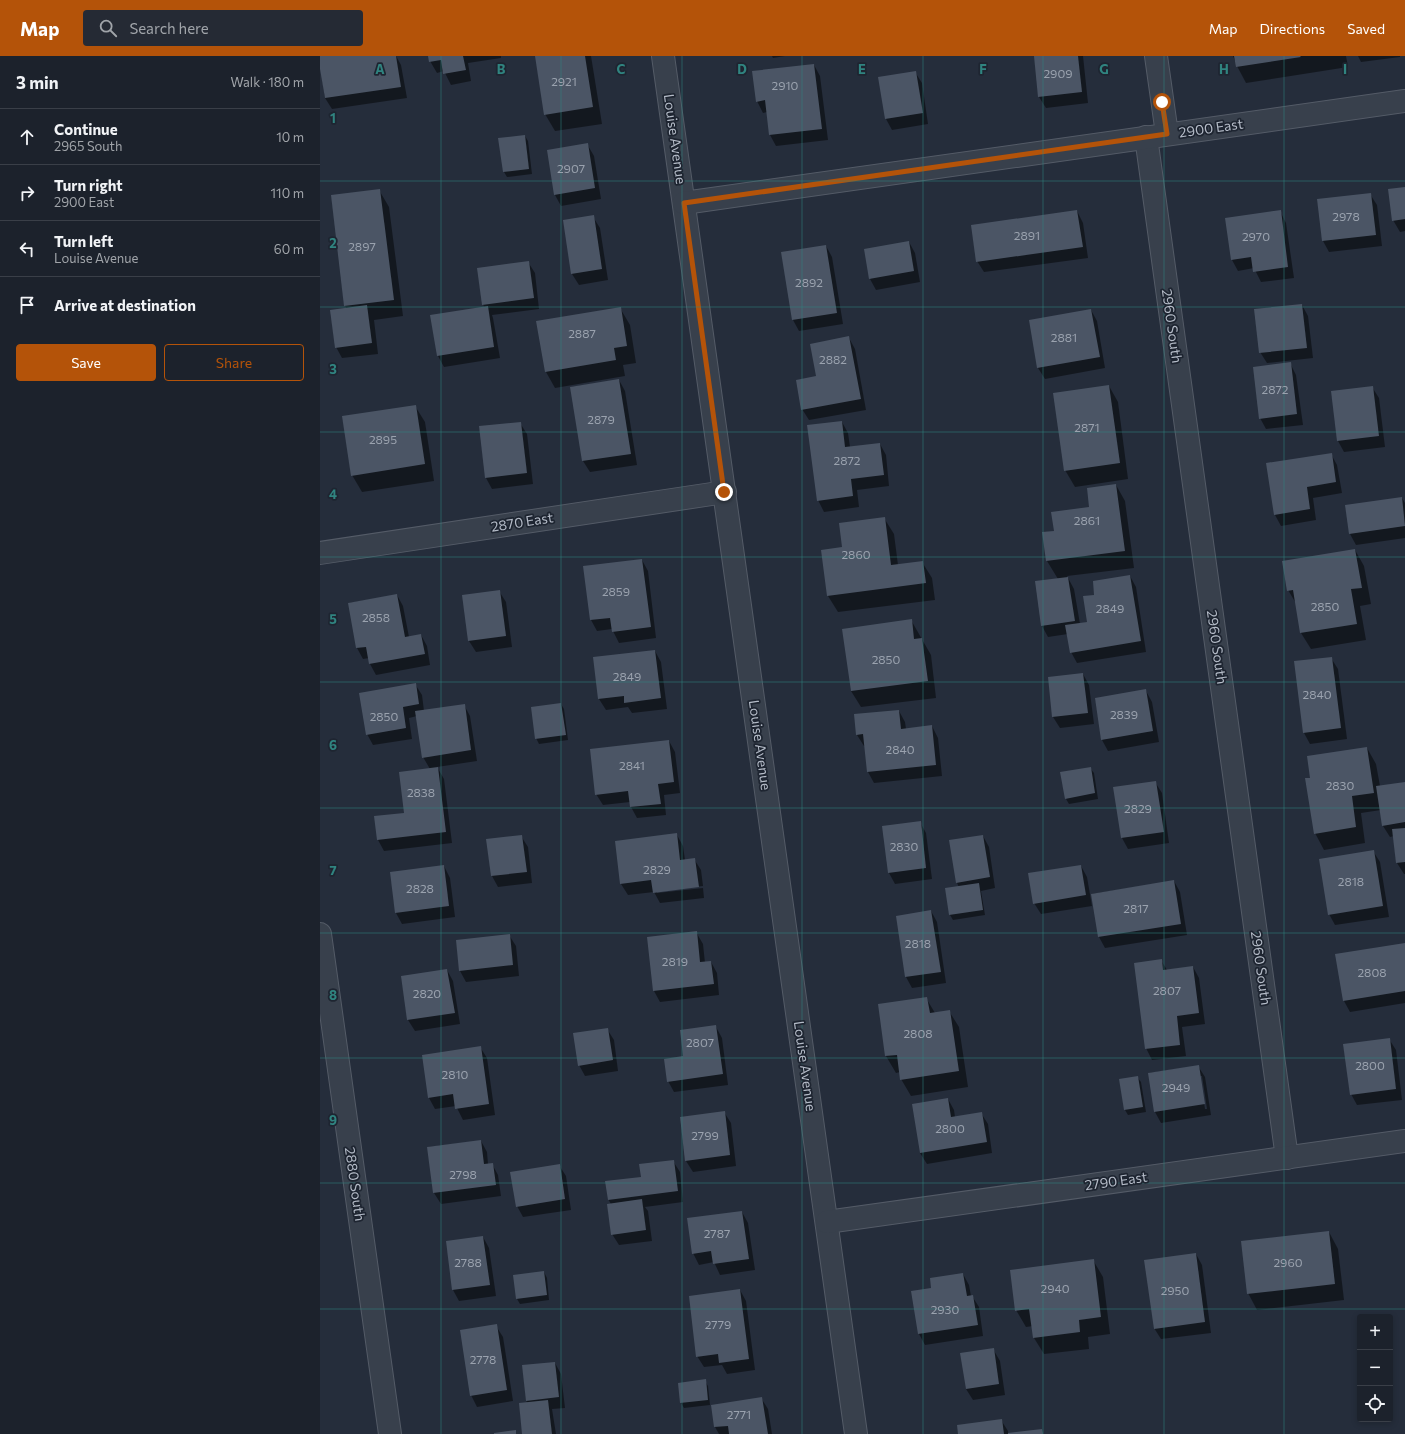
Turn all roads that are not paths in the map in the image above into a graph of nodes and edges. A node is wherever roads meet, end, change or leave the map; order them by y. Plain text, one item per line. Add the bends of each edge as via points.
1 (663, 56) edge
2 (1156, 56) edge
3 (1405, 101) edge
4 (1167, 134) junction
5 (1146, 137) junction
6 (684, 203) junction
7 (724, 492) junction
8 (320, 551) edge
9 (320, 934) edge
10 (1405, 1141) edge
11 (1288, 1158) junction
12 (827, 1222) junction
13 (390, 1434) edge
14 (856, 1434) edge

1 - 6 street, Louise Avenue
2 - 4 street
3 - 4 street, 2900 East
4 - 5 street, 2900 East
5 - 6 street, 2900 East
5 - 11 street, 2960 South
6 - 7 street, Louise Avenue
7 - 8 street, 2870 East
7 - 12 street, Louise Avenue
9 - 13 street, 2880 South
10 - 11 street, 2790 East
11 - 12 street, 2790 East
12 - 14 street, Louise Avenue

